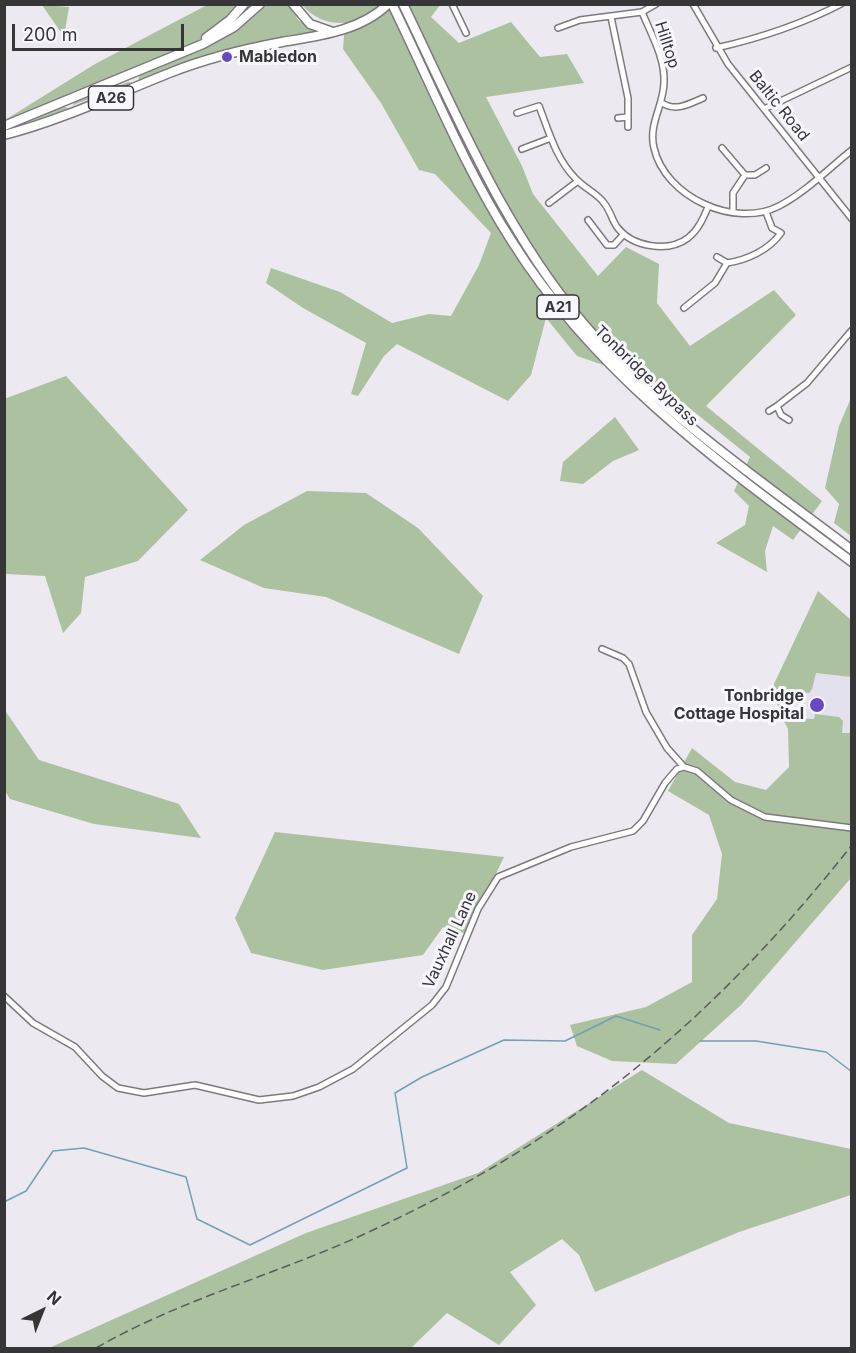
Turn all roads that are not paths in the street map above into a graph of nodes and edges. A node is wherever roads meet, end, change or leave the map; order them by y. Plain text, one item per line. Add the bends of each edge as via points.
1 (244, 4) edge
2 (260, 4) edge
3 (390, 4) edge
4 (403, 4) edge
5 (452, 4) edge
6 (656, 4) edge
7 (693, 4) edge
8 (841, 4) edge
9 (295, 6) edge
10 (642, 12) junction
11 (610, 17) junction
12 (558, 28) dead end
13 (337, 32) junction
14 (465, 33) dead end
15 (716, 48) junction
16 (188, 50) junction
17 (852, 67) edge
18 (703, 98) dead end
19 (545, 102) dead end
20 (662, 103) junction
21 (539, 106) junction
22 (764, 109) junction
23 (517, 112) dead end
24 (628, 117) junction
25 (618, 118) dead end
26 (4, 126) edge
27 (628, 127) dead end
28 (4, 135) edge
29 (551, 138) junction
30 (722, 148) dead end
31 (522, 149) dead end
32 (852, 150) edge
33 (766, 168) dead end
34 (745, 175) junction
35 (818, 177) junction
36 (578, 181) junction
37 (549, 203) dead end
38 (708, 207) junction
39 (729, 210) junction
40 (766, 212) junction
41 (724, 219) dead end
42 (852, 219) edge
43 (588, 220) dead end
44 (781, 233) junction
45 (624, 234) junction
46 (789, 235) dead end
47 (717, 256) dead end
48 (727, 263) junction
49 (684, 308) dead end
50 (852, 330) edge
51 (777, 406) junction
52 (768, 411) dead end
53 (789, 420) dead end
54 (820, 538) junction
55 (852, 550) edge
56 (852, 562) edge
57 (852, 567) edge
58 (602, 649) dead end
59 (684, 767) junction
60 (851, 828) edge
61 (4, 996) edge

1 - 16 highway via 230,20
2 - 16 highway, A26 via 234,27
3 - 13 highway, A26 via 360,24
3 - 54 highway, Tonbridge Bypass / A21 via 496,216 570,322 676,428
4 - 55 highway, Tonbridge Bypass / A21 via 506,212 537,262 579,317 663,404
5 - 14 street
6 - 10 street, Hilltop
7 - 15 street, Baltic Road
8 - 15 street via 762,38
9 - 13 highway via 310,24
10 - 11 street
10 - 20 street, Hilltop via 663,66
11 - 12 street via 580,20
11 - 24 street via 628,98
13 - 28 highway, A26 via 216,57 36,127
15 - 22 street, Baltic Road
16 - 26 highway, A26
17 - 22 street
18 - 20 street via 679,108
19 - 21 street
20 - 38 street, Hilltop via 652,128 660,163 681,190
21 - 23 street
21 - 29 street
22 - 35 street, Baltic Road
24 - 25 street
24 - 27 street
29 - 31 street
29 - 36 street via 563,164
30 - 34 street
32 - 35 street
33 - 34 street via 755,175
34 - 39 street via 733,193
35 - 40 street
35 - 42 street, Baltic Road
36 - 37 street
36 - 45 street via 603,201
38 - 39 street, Hilltop
38 - 45 street via 687,240 664,247 646,245
39 - 40 street, Hilltop
39 - 41 street
40 - 44 street via 772,228
43 - 45 street via 607,244 614,245
44 - 46 street
44 - 48 street via 776,241 742,261
47 - 48 street
48 - 49 street via 715,283
50 - 51 street via 807,384
51 - 52 street
51 - 53 street
54 - 56 highway, Tonbridge Bypass / A21
54 - 57 highway
58 - 59 street via 629,664 646,712 667,748
59 - 60 street via 697,771 732,800 765,817
59 - 61 street, Vauxhall Lane via 670,776 633,831 571,847 498,877 478,909 441,994 353,1069 306,1092 259,1100 195,1085 144,1093 126,1090 108,1082 75,1047 33,1023

